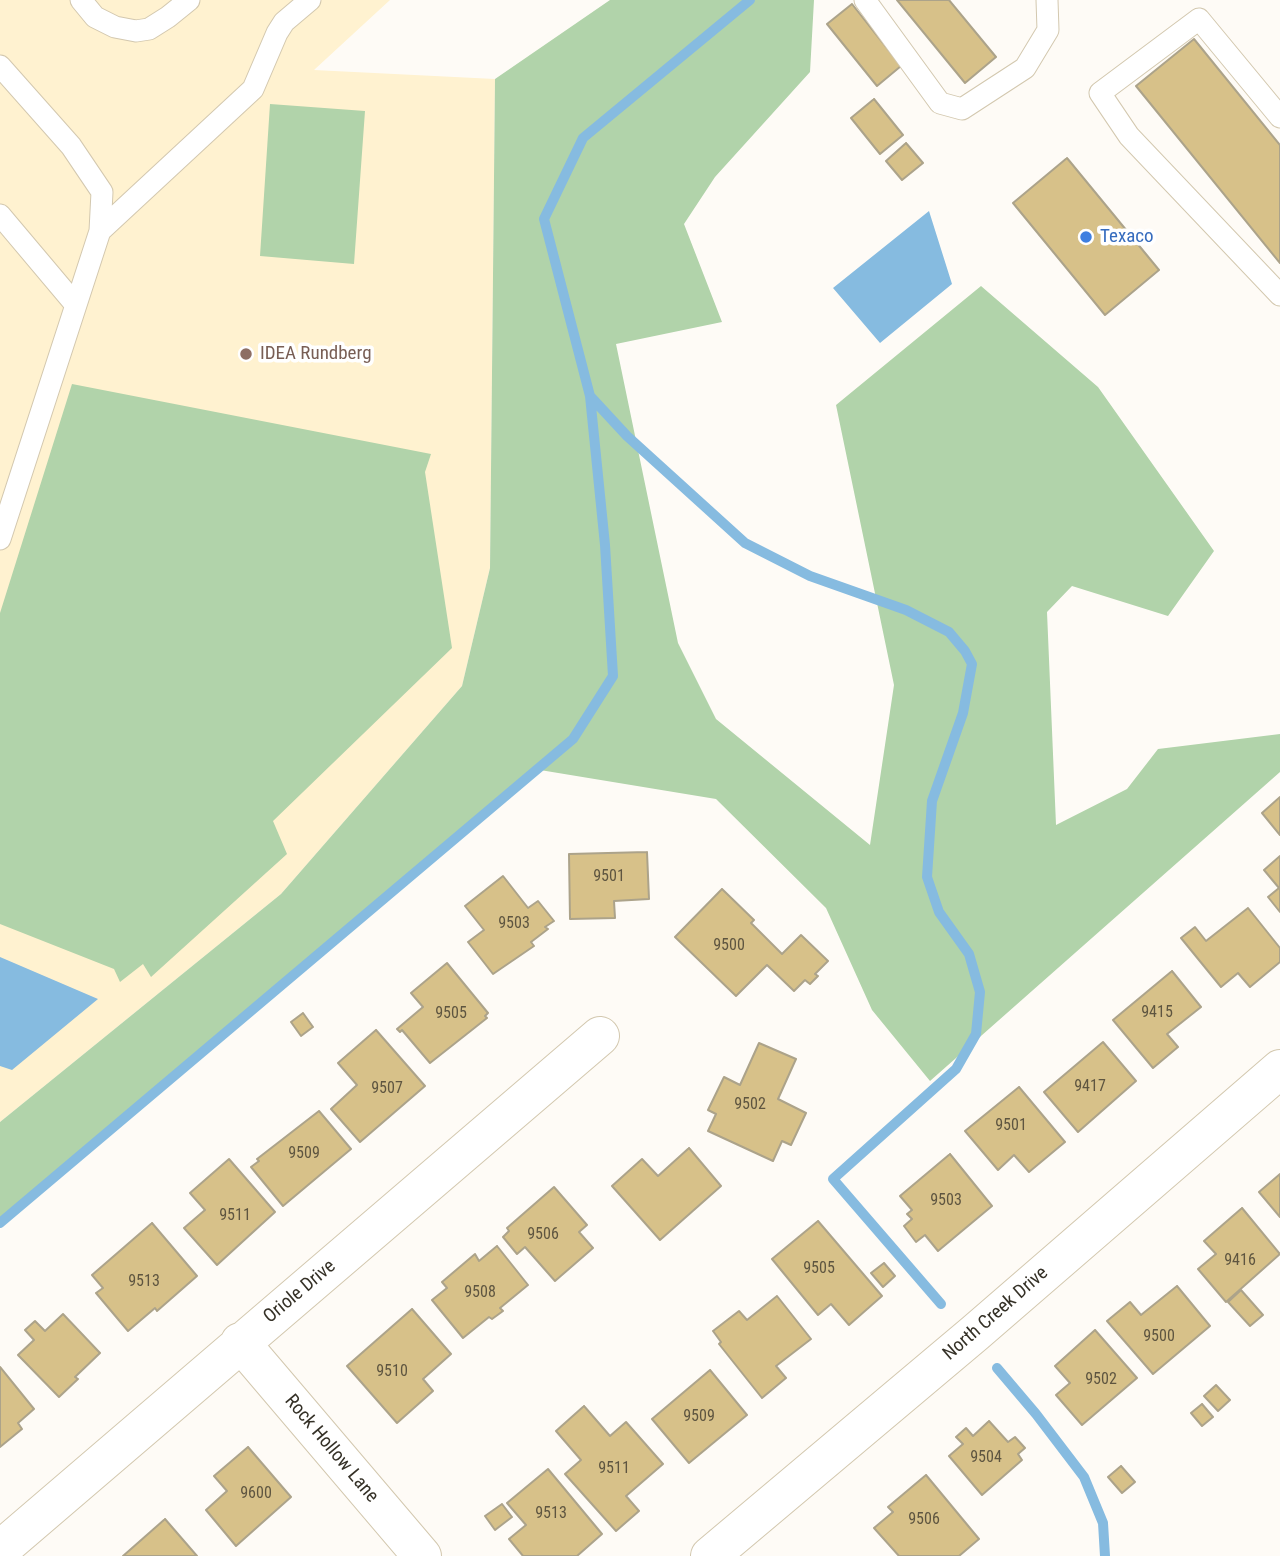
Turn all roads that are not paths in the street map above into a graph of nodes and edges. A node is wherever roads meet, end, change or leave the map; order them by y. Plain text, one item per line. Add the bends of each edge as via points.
1 (81, 0) edge
2 (189, 0) edge
3 (310, 0) edge
4 (865, 0) edge
5 (1047, 0) edge
6 (0, 66) edge
7 (1280, 117) edge
8 (0, 215) edge
9 (100, 232) junction
10 (1280, 295) edge
11 (75, 304) junction
12 (0, 539) edge
13 (600, 1036) dead end
14 (1280, 1069) edge
15 (240, 1342) junction
16 (0, 1550) edge
17 (422, 1556) edge
18 (710, 1556) edge

1 - 2 lane via 95,17 136,32 168,18
3 - 9 lane via 284,22 253,89
4 - 5 lane via 940,103 962,109 1025,68 1048,30
6 - 9 lane via 71,146 102,192
7 - 10 lane via 1199,19 1101,93 1129,136
8 - 11 lane
9 - 11 lane
11 - 12 lane
13 - 15 street, Oriole Drive
14 - 18 street, North Creek Drive
15 - 16 street, Oriole Drive
15 - 17 street, Rock Hollow Lane

